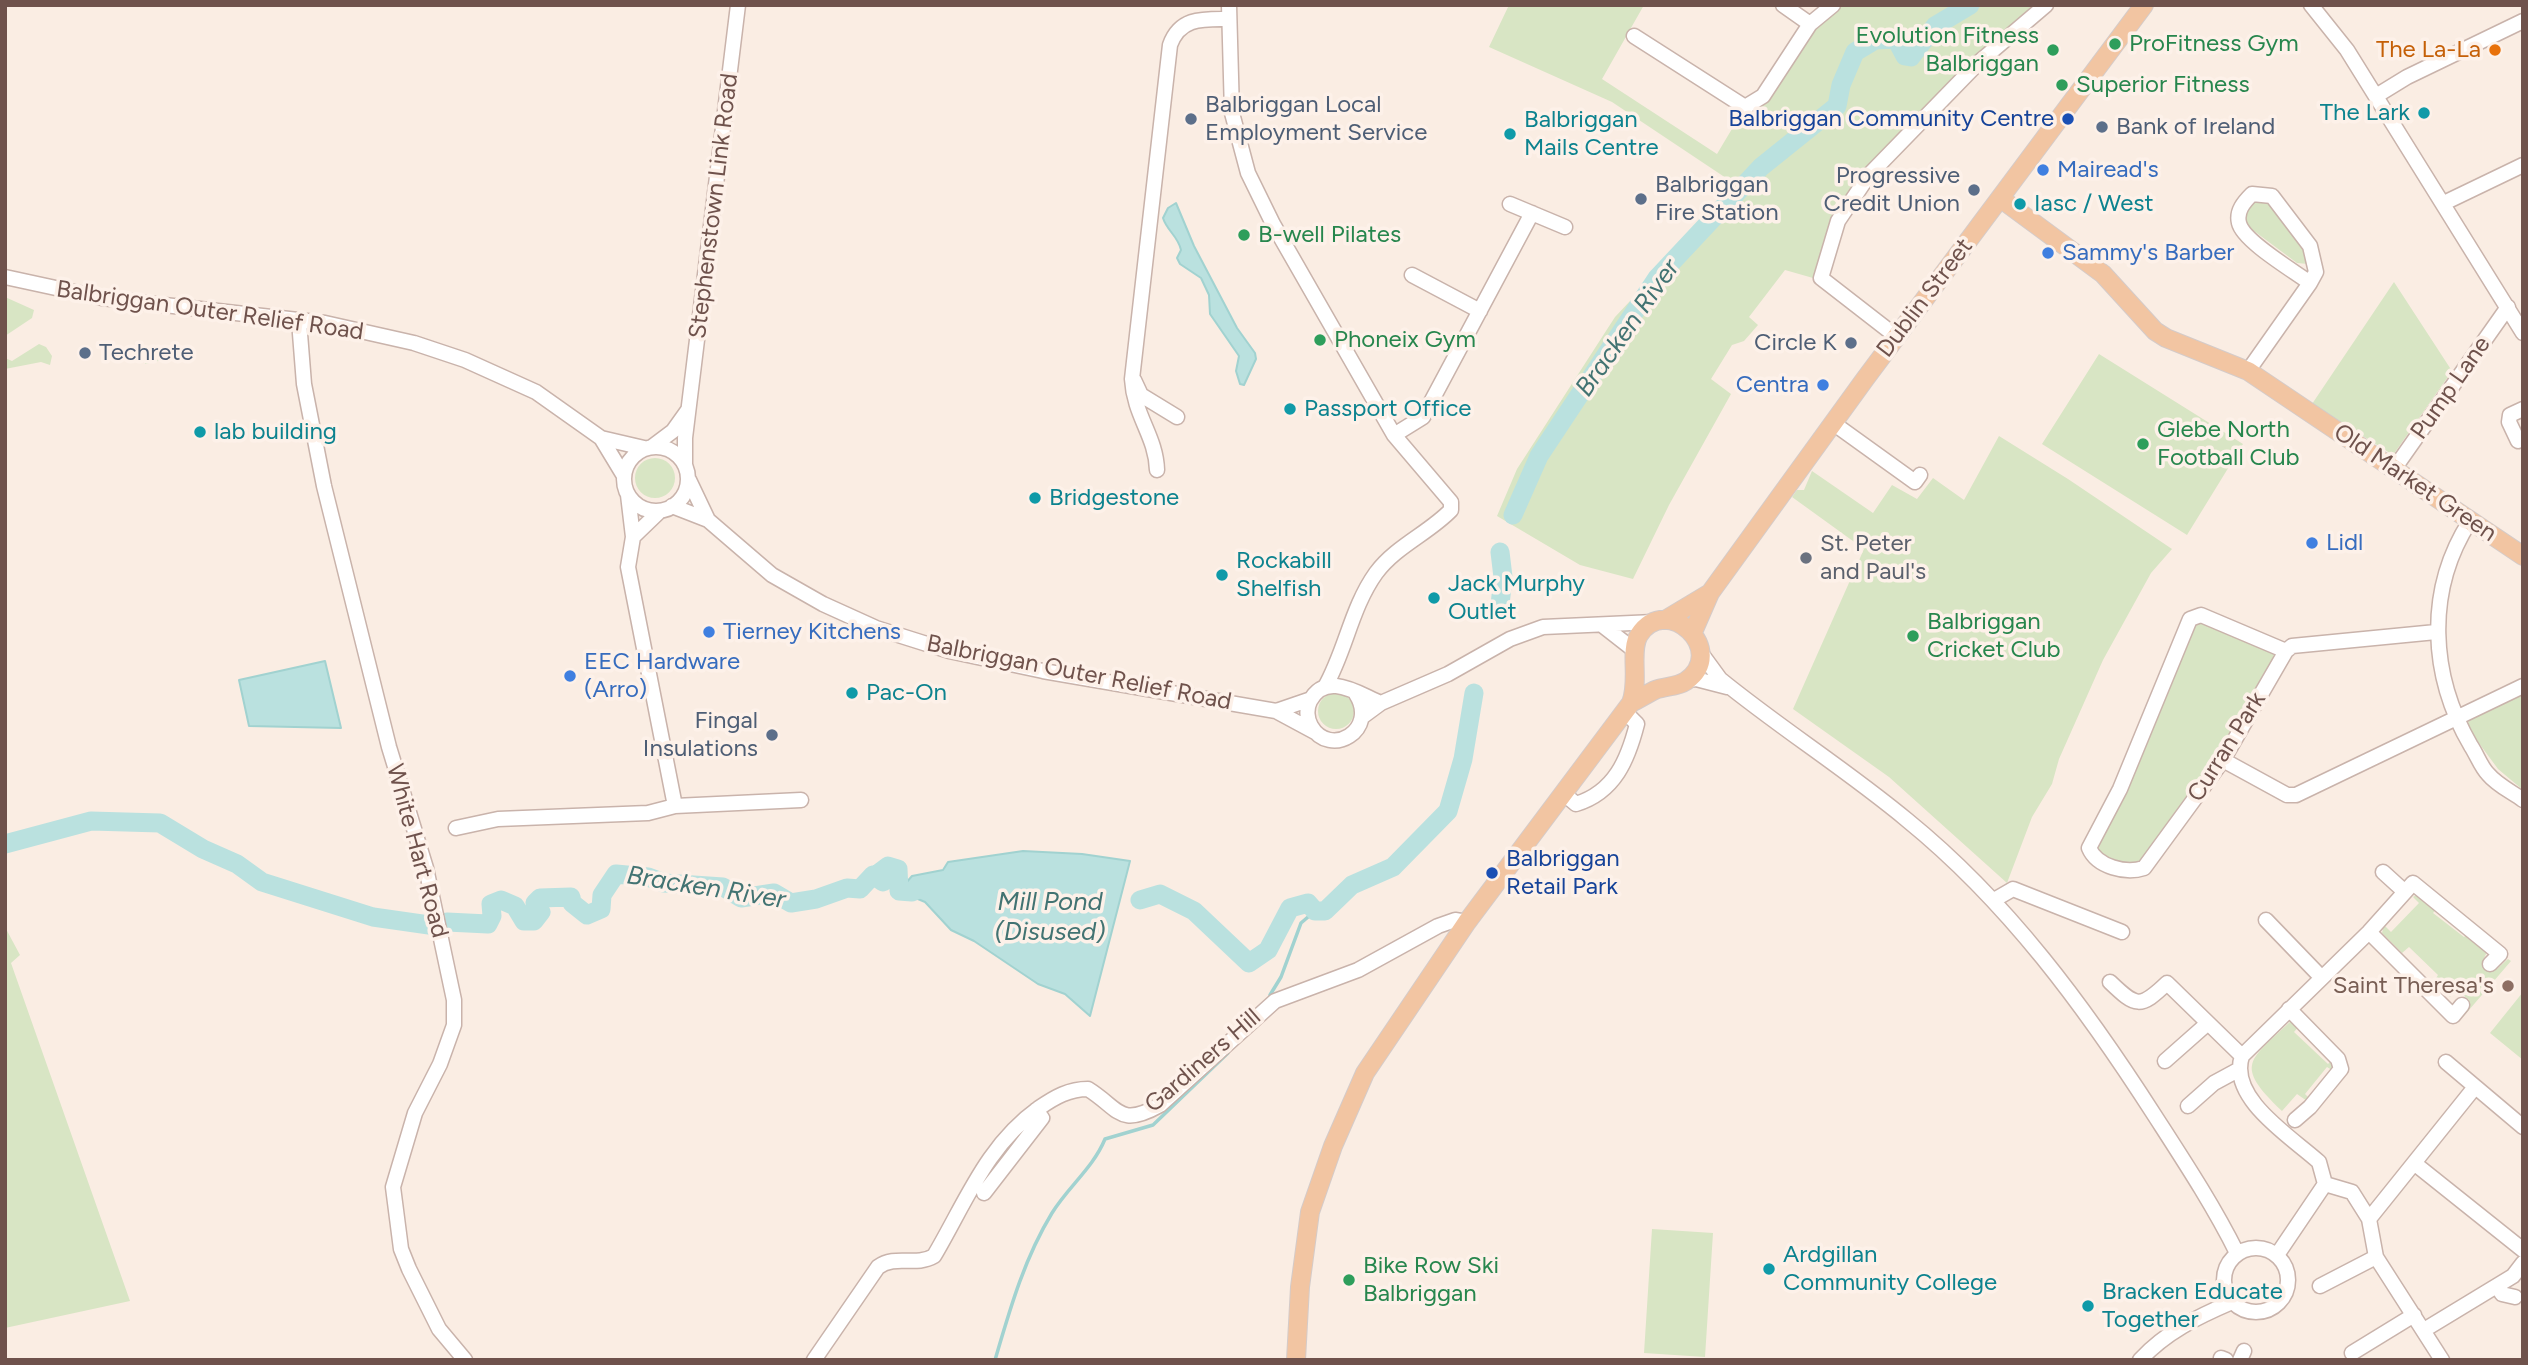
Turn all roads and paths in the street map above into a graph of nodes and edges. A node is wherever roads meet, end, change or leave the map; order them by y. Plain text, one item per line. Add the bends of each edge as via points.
1 (738, 5) edge
2 (1783, 5) edge
3 (1833, 5) edge
4 (2046, 5) edge
5 (2144, 5) edge
6 (2311, 5) edge
7 (1229, 12) edge
8 (2523, 21) edge
9 (1810, 24) junction
10 (1634, 36) dead end
11 (2376, 96) junction
12 (2523, 164) edge
13 (2000, 198) junction
14 (2444, 203) junction
15 (1510, 204) dead end
16 (1532, 213) junction
17 (1565, 227) dead end
18 (1412, 275) dead end
19 (5, 277) edge
20 (2310, 283) junction
21 (2508, 307) junction
22 (1480, 311) junction
23 (299, 321) junction
24 (2523, 333) edge
25 (1896, 337) junction
26 (2248, 371) junction
27 (1132, 376) junction
28 (690, 406) junction
29 (2523, 409) edge
30 (1177, 417) dead end
31 (1833, 423) junction
32 (1394, 435) junction
33 (601, 438) junction
34 (2518, 441) dead end
35 (649, 447) junction
36 (685, 464) junction
37 (2394, 468) junction
38 (1157, 470) dead end
39 (1920, 475) dead end
40 (624, 476) junction
41 (689, 480) junction
42 (628, 495) junction
43 (666, 508) junction
44 (708, 520) junction
45 (2470, 521) junction
46 (632, 537) junction
47 (2523, 556) edge
48 (1710, 593) junction
49 (1660, 621) junction
50 (1602, 625) junction
51 (1693, 632) junction
52 (2436, 632) junction
53 (2286, 651) junction
54 (1701, 653) junction
55 (1636, 658) junction
56 (1338, 663) junction
57 (1687, 680) junction
58 (1669, 686) junction
59 (2523, 686) edge
60 (1325, 687) junction
61 (1732, 689) junction
62 (1353, 692) junction
63 (1311, 698) junction
64 (1381, 703) junction
65 (1628, 707) junction
66 (1276, 711) junction
67 (1362, 717) junction
68 (2455, 718) junction
69 (1315, 732) junction
70 (2222, 760) junction
71 (1564, 794) junction
72 (802, 800) dead end
73 (2523, 800) edge
74 (675, 806) junction
75 (456, 828) dead end
76 (2383, 872) dead end
77 (2405, 892) junction
78 (1994, 901) junction
79 (2266, 920) dead end
80 (1467, 922) junction
81 (2122, 932) dead end
82 (2369, 932) junction
83 (2490, 964) dead end
84 (2321, 977) junction
85 (2110, 982) dead end
86 (2462, 1005) dead end
87 (2289, 1009) junction
88 (2208, 1023) junction
89 (2165, 1061) dead end
90 (2446, 1062) dead end
91 (2240, 1063) junction
92 (2475, 1087) junction
93 (2188, 1106) dead end
94 (1037, 1110) junction
95 (2295, 1120) dead end
96 (2523, 1127) edge
97 (2414, 1163) junction
98 (2325, 1184) junction
99 (984, 1194) dead end
100 (2369, 1219) junction
101 (2523, 1250) edge
102 (2237, 1253) junction
103 (2277, 1255) junction
104 (2376, 1257) junction
105 (2523, 1264) edge
106 (2320, 1286) dead end
107 (2497, 1286) junction
108 (2515, 1297) dead end
109 (2232, 1302) junction
110 (2414, 1315) junction
111 (2424, 1330) junction
112 (2352, 1353) dead end
113 (465, 1360) edge
114 (814, 1360) edge
115 (1296, 1360) edge
116 (2140, 1360) edge
117 (2442, 1360) edge

1 - 28 street, Stephenstown Link Road
2 - 9 street
3 - 9 street
4 - 25 street via 1978,63 1868,175 1838,221 1821,278
5 - 13 main road, Dublin Street
6 - 11 street
7 - 27 street via 1189,21 1174,34 1170,45
7 - 32 street via 1232,113 1248,173
8 - 11 street
9 - 10 street via 1763,96 1745,107
11 - 14 street
12 - 14 street
13 - 25 main road, Dublin Street
13 - 26 main road, Old Market Green via 2103,274 2155,331
14 - 21 street
15 - 16 street
16 - 17 street
16 - 22 street
18 - 22 street
19 - 23 street, Balbriggan Outer Relief Road via 102,298
20 - 20 street via 2316,272 2310,246 2272,196 2252,194 2241,206 2239,223 2248,237
20 - 26 street
21 - 24 street
21 - 37 street, Pump Lane
22 - 32 street via 1423,417
23 - 33 street, Balbriggan Outer Relief Road via 358,329 465,360 536,392
23 - 113 street, White Hart Road via 304,384 324,486 389,747 426,867 454,1000 454,1025 415,1113 393,1187 401,1249 409,1269 439,1329
25 - 31 main road, Dublin Street
26 - 37 main road, Old Market Green
27 - 30 street via 1141,395
27 - 38 street via 1135,406 1152,442
28 - 35 street, Stephenstown Link Road via 673,432
28 - 36 street, Stephenstown Link Road
29 - 34 street via 2510,415
31 - 39 street via 1915,482
31 - 48 main road, Dublin Street
32 - 56 street via 1446,495 1451,510 1377,572 1348,624
33 - 35 street, Balbriggan Outer Relief Road
33 - 40 street, Balbriggan Outer Relief Road
35 - 36 street via 672,450
35 - 40 street via 631,459
36 - 41 street
37 - 45 main road, Old Market Green
40 - 42 street
41 - 43 street via 683,496
41 - 44 street, Balbriggan Outer Relief Road
42 - 43 street via 642,507
42 - 46 street
43 - 44 street, Balbriggan Outer Relief Road
43 - 46 street
44 - 66 street, Balbriggan Outer Relief Road via 772,575 876,628 949,651 1042,671
45 - 47 main road, Old Market Green
45 - 52 street via 2449,566
46 - 74 street via 628,567
48 - 49 main road, Dublin Street
48 - 51 main road, Dublin Street
49 - 50 street
49 - 51 main road via 1685,625
49 - 55 main road via 1640,633
50 - 55 street
50 - 64 street via 1543,627
51 - 54 main road
52 - 53 street via 2292,646
52 - 68 street via 2444,685
53 - 70 street, Curran Park
53 - 70 street, Curran Park via 2208,616 2190,619 2119,789 2093,836 2092,857 2114,868 2133,872 2144,868
54 - 57 main road
54 - 61 street
55 - 58 main road via 1650,681
55 - 65 main road via 1637,688
56 - 60 street
56 - 62 street
57 - 58 main road
57 - 61 street
58 - 65 main road
59 - 68 street
60 - 62 street via 1335,685
60 - 63 street
61 - 78 street via 1908,820
62 - 64 street
62 - 67 street via 1363,709
63 - 66 street
63 - 69 street via 1308,717
64 - 67 street
65 - 71 main road
65 - 71 street via 1637,724 1621,771 1585,801 1576,804
66 - 69 street, Balbriggan Outer Relief Road
67 - 69 street via 1355,732 1339,740
68 - 70 street via 2296,795 2287,795
68 - 73 street via 2488,775
71 - 80 main road
72 - 74 street
74 - 75 street via 648,813 498,818
76 - 77 street
77 - 82 street
77 - 83 street via 2413,883 2500,954
78 - 81 street via 2013,889
78 - 102 street via 2095,1024 2191,1172
79 - 84 street
80 - 94 street, Gardiners Hill via 1455,920 1438,926 1358,970 1271,1003 1160,1105 1141,1116 1121,1115 1088,1089 1060,1094
80 - 115 main road via 1365,1073 1333,1146 1310,1212
82 - 84 street
82 - 86 street via 2453,1016
84 - 87 street
85 - 88 street via 2137,1003 2144,1003 2167,983
87 - 91 street
87 - 95 street via 2338,1059 2341,1069
88 - 89 street
88 - 91 street
90 - 92 street
91 - 93 street
91 - 98 street via 2247,1097 2319,1162
92 - 96 street
92 - 97 street
94 - 99 street via 1042,1118
94 - 114 street, Gardiners Hill via 996,1147 934,1256 915,1262 896,1259 878,1267
97 - 100 street
97 - 101 street
98 - 100 street via 2352,1192
98 - 103 street
100 - 104 street
102 - 103 street via 2258,1247
102 - 109 street via 2224,1270 2223,1282
103 - 109 street via 2288,1273 2279,1303 2250,1312
104 - 106 street
104 - 110 street
105 - 107 street
107 - 108 street via 2502,1294
107 - 111 street
109 - 116 street via 2185,1323
110 - 111 street
110 - 112 street
111 - 117 street

